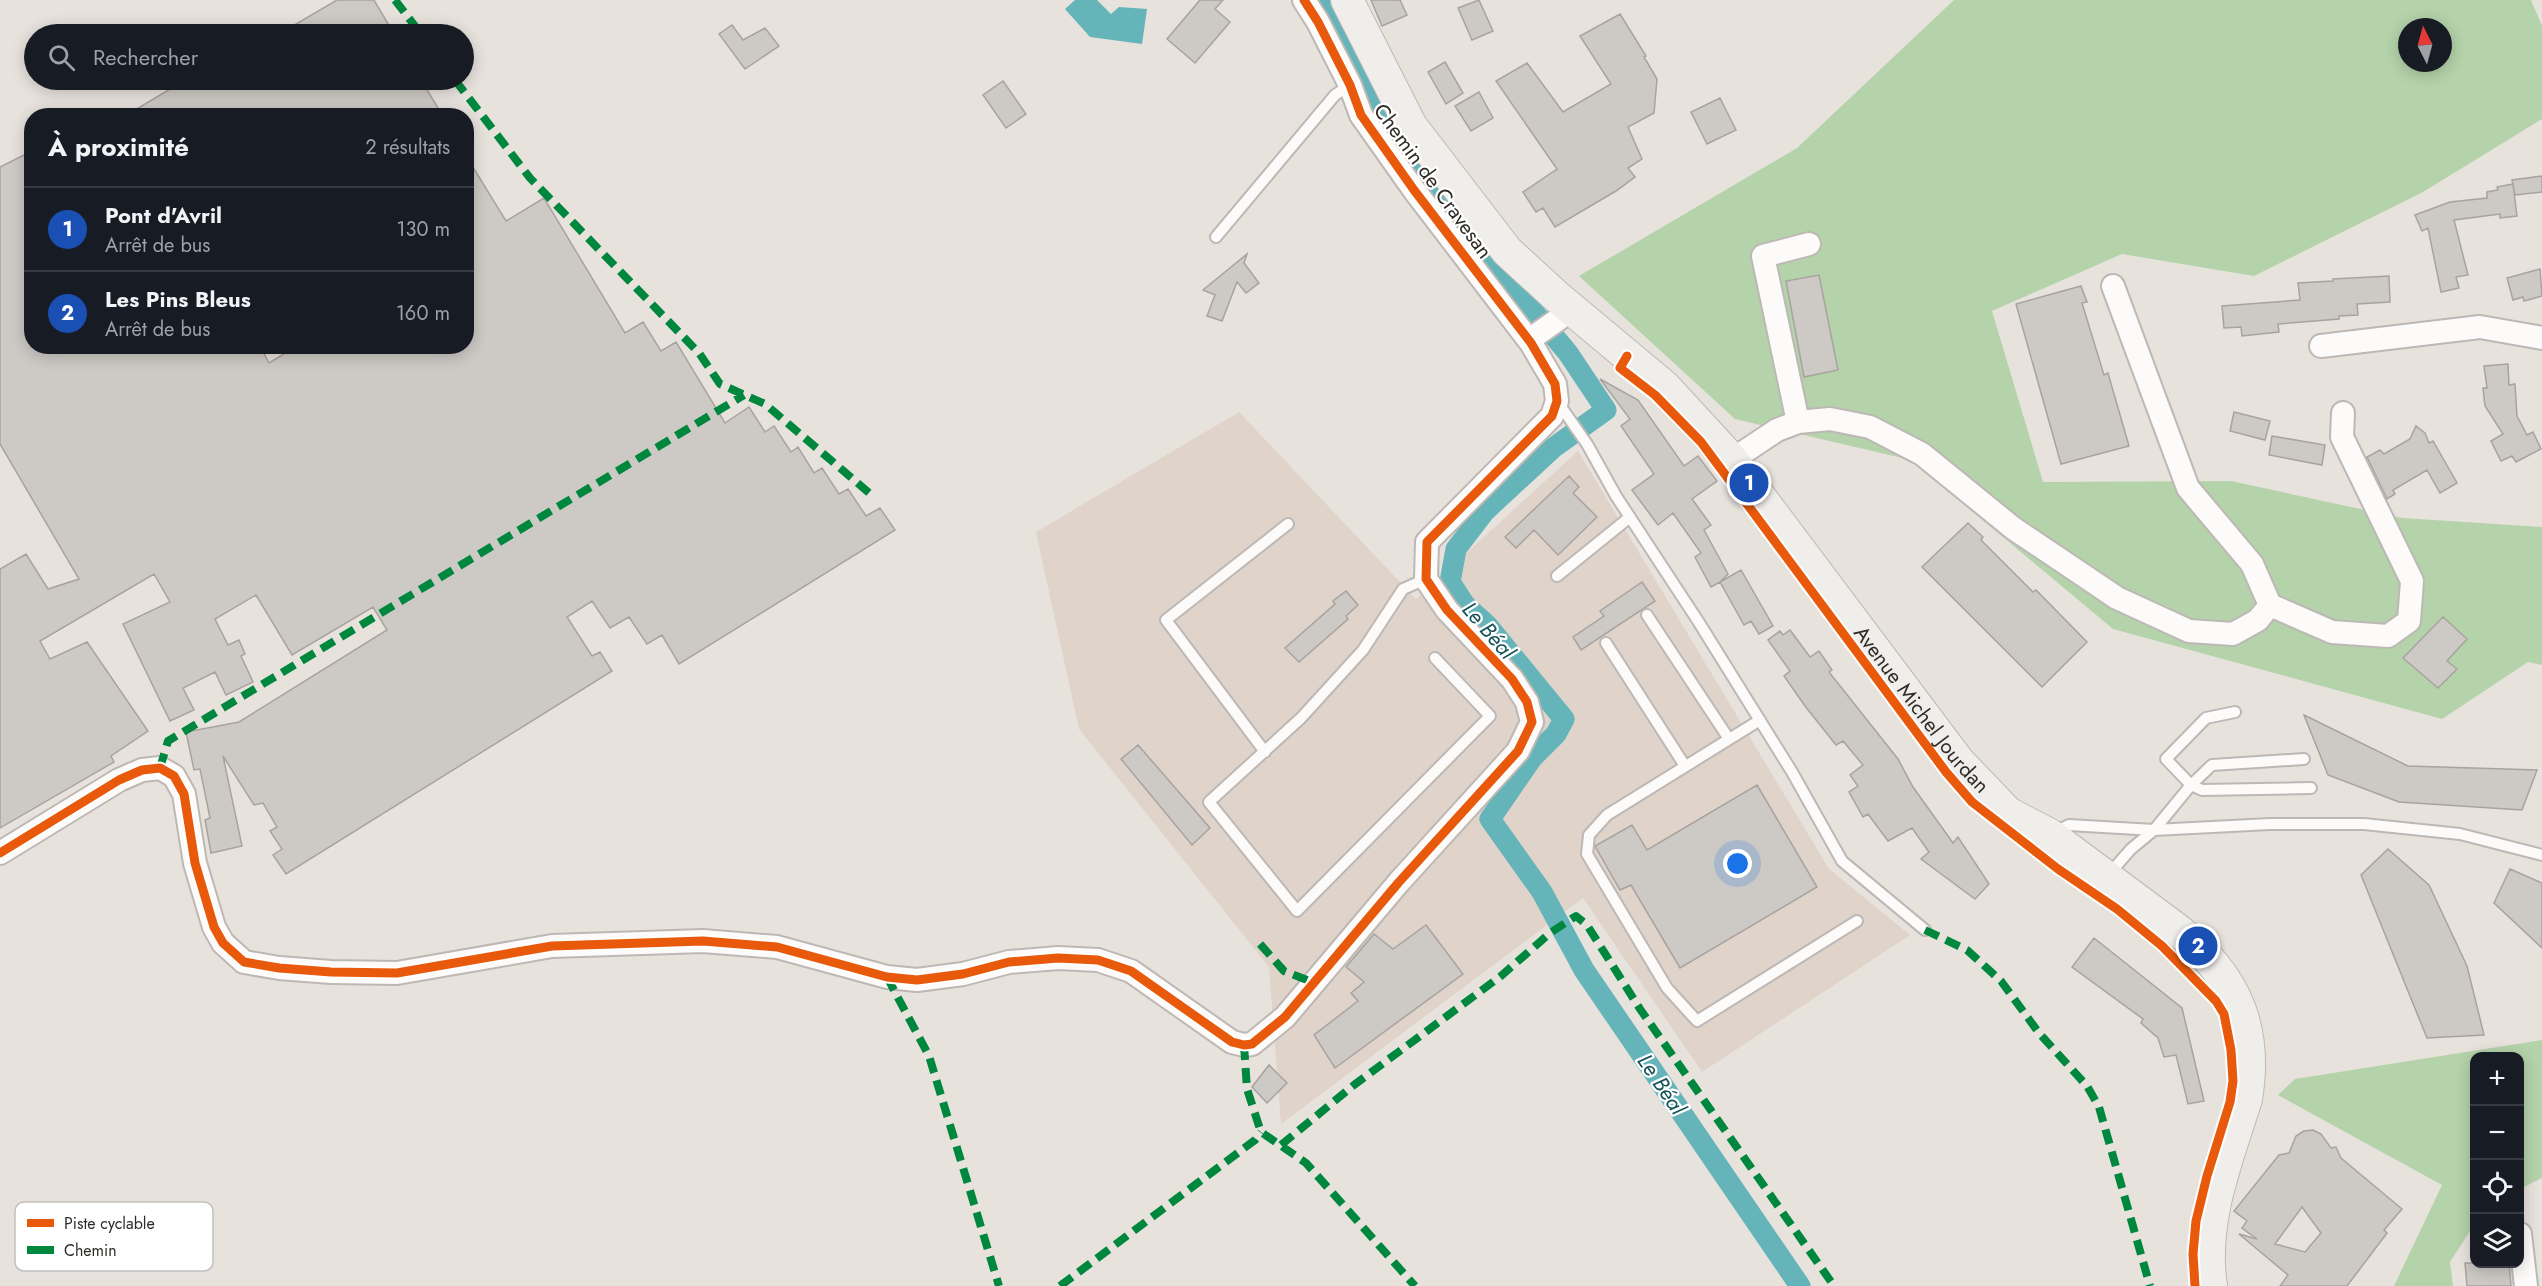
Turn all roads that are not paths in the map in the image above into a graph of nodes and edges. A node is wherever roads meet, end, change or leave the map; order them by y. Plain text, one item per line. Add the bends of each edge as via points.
1 (1304, 0) edge
2 (1347, 0) edge
3 (1350, 85) junction
4 (1216, 237) dead end
5 (1809, 244) dead end
6 (2113, 286) dead end
7 (1564, 315) junction
8 (2542, 338) edge
9 (1534, 339) junction
10 (2321, 346) dead end
11 (1557, 401) junction
12 (2343, 413) dead end
13 (1798, 422) junction
14 (1732, 460) junction
15 (1630, 516) junction
16 (1288, 524) dead end
17 (1557, 576) dead end
18 (1426, 579) junction
19 (2270, 605) junction
20 (1647, 615) dead end
21 (1606, 643) dead end
22 (1435, 658) dead end
23 (2235, 712) dead end
24 (1760, 720) junction
25 (1729, 739) junction
26 (1265, 752) junction
27 (2304, 759) dead end
28 (1685, 766) junction
29 (2191, 785) junction
30 (2311, 788) dead end
31 (2154, 830) junction
32 (2050, 835) junction
33 (0, 853) edge
34 (2542, 855) edge
35 (2107, 877) junction
36 (1857, 921) dead end
37 (1925, 930) dead end
38 (2524, 1268) edge
39 (2211, 1286) edge
40 (2526, 1286) edge

1 - 3 street, Chemin de Cravesan
2 - 7 main road, Avenue Michel Jourdan via 1411,126 1507,251
3 - 4 lane via 1335,95
3 - 9 street, Chemin de Cravesan via 1361,115 1414,190
5 - 13 street via 1763,256
6 - 19 street via 2188,488 2252,564
7 - 9 street
7 - 14 main road, Avenue Michel Jourdan via 1665,387
8 - 10 street via 2480,327
9 - 11 street, Chemin de Cravesan via 1555,384
11 - 15 lane
11 - 18 street via 1552,416 1535,435 1427,542
12 - 19 street via 2342,437 2412,581 2409,621 2388,636 2332,632
13 - 14 street via 1777,430
13 - 19 street via 1830,419 1870,427 1922,454 2013,528 2117,598 2189,631 2233,634 2258,620
14 - 32 main road, Avenue Michel Jourdan via 1959,762 2008,813
15 - 17 lane
15 - 24 lane
16 - 26 lane via 1166,620
18 - 26 lane via 1403,589 1363,650
18 - 33 street via 1446,610 1512,679 1527,702 1532,722 1518,751 1399,882 1285,1017 1252,1044 1232,1042 1131,971 1098,960 1009,962 917,981 777,947 703,941 552,946 397,973 331,972 244,962 222,943 214,927 195,863 184,794 174,776 160,768 141,770 119,780
20 - 25 lane
21 - 28 lane
22 - 26 lane via 1490,716 1296,911 1209,802
23 - 29 lane via 2206,718 2166,759
24 - 25 lane
24 - 37 lane via 1842,861
25 - 28 lane
27 - 29 lane via 2212,765
28 - 36 lane via 1607,815 1589,836 1587,855 1667,988 1697,1021
29 - 30 lane via 2202,789
29 - 31 lane
31 - 32 lane via 2069,825
31 - 34 lane via 2364,824 2460,834
31 - 35 lane
32 - 35 main road, Avenue Michel Jourdan
35 - 39 main road, Avenue Michel Jourdan via 2198,946 2236,997 2244,1019 2249,1079 2211,1219
38 - 40 street

